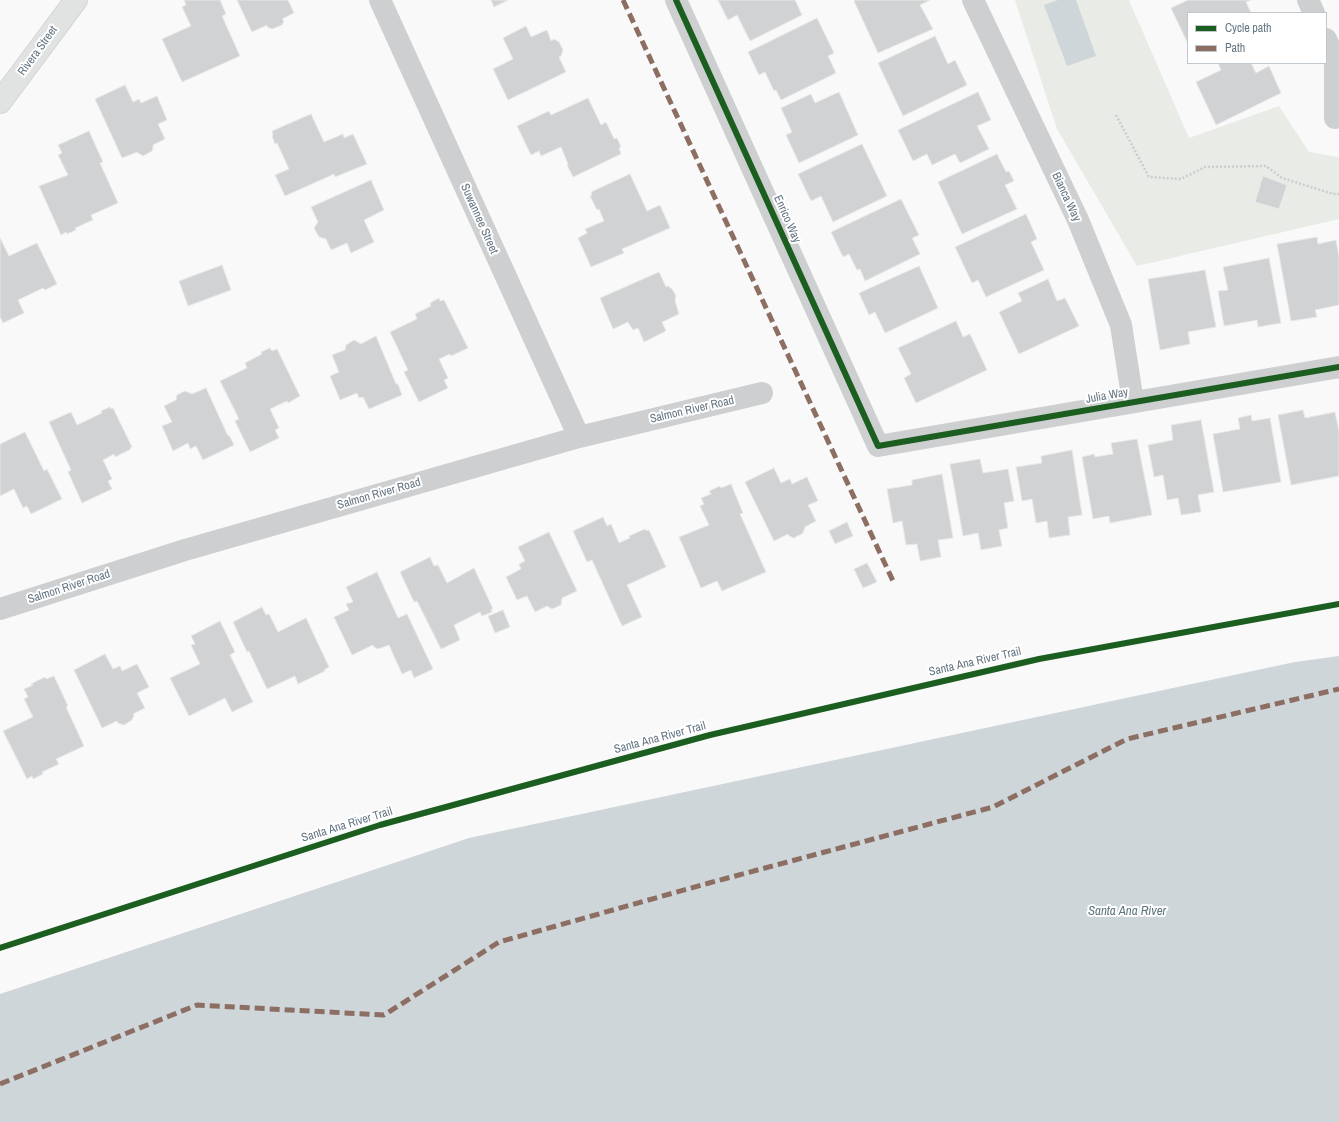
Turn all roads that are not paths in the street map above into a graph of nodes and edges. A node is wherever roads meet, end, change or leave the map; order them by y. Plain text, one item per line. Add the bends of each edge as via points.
1 (76, 0) edge
2 (380, 0) edge
3 (676, 0) edge
4 (973, 0) edge
5 (1308, 0) edge
6 (1314, 12) edge
7 (1327, 41) edge
8 (0, 102) edge
9 (1335, 118) dead end
10 (1339, 367) edge
11 (762, 393) dead end
12 (1133, 402) junction
13 (579, 437) junction
14 (878, 446) joint
15 (0, 609) edge

1 - 8 street, Rivera Street
2 - 13 street, Suwannee Street
3 - 14 street, Enrico Way
4 - 12 street, Bianca Way via 1078,220 1121,325
5 - 6 street
7 - 9 street via 1335,59
10 - 12 street, Julia Way
11 - 13 street, Salmon River Road
12 - 14 street, Julia Way
13 - 15 street, Salmon River Road via 185,550

